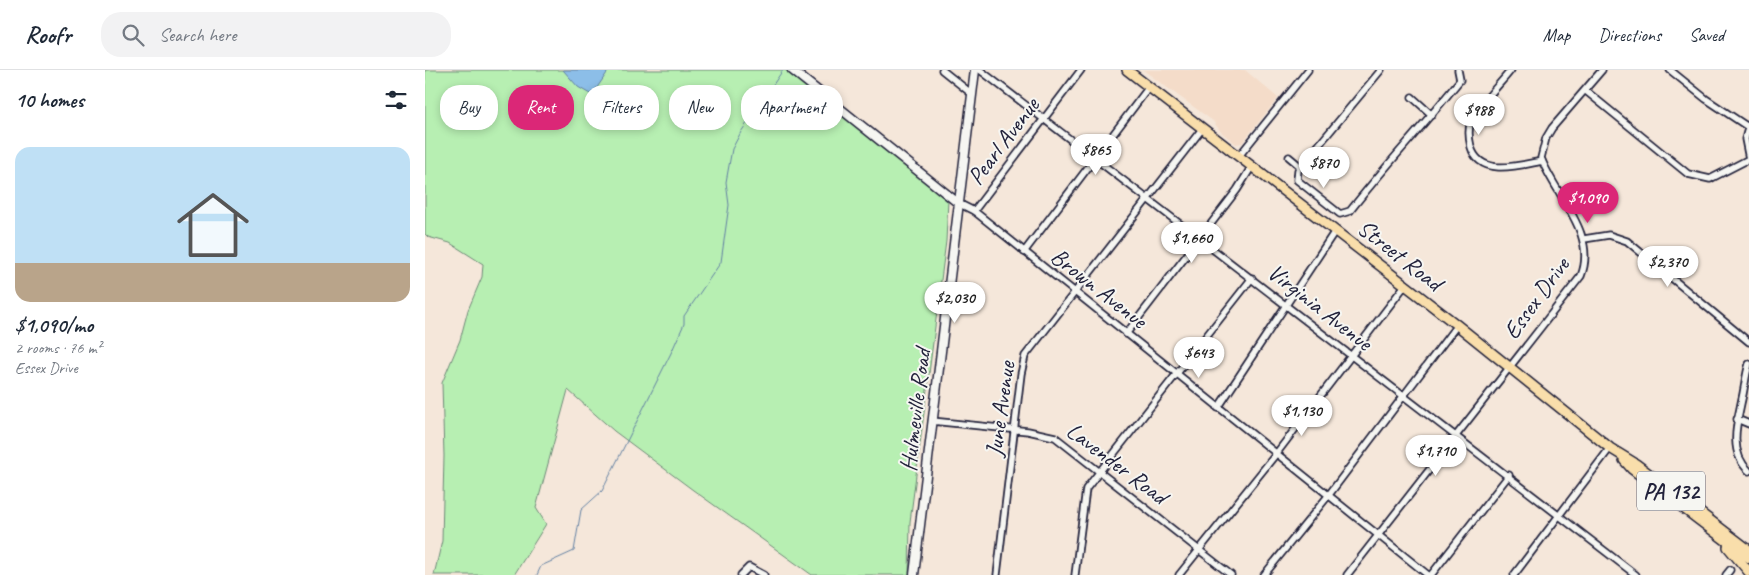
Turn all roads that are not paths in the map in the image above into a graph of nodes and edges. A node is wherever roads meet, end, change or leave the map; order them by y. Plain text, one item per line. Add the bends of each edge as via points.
1 (792, 70) edge
2 (942, 70) edge
3 (975, 70) edge
4 (980, 70) edge
5 (1081, 70) edge
6 (1127, 70) edge
7 (1308, 70) edge
8 (1381, 70) edge
9 (1458, 70) edge
10 (1511, 70) edge
11 (1602, 70) edge
12 (1669, 70) edge
13 (1149, 87) junction
14 (1586, 91) junction
15 (972, 94) junction
16 (1412, 97) dead end
17 (1432, 115) junction
18 (1044, 119) junction
19 (1749, 126) edge
20 (1202, 129) junction
21 (1239, 156) junction
22 (1289, 157) dead end
23 (1097, 158) junction
24 (1749, 159) edge
25 (1542, 161) junction
26 (1252, 166) junction
27 (1301, 167) junction
28 (1148, 198) junction
29 (958, 204) junction
30 (974, 211) junction
31 (1335, 230) junction
32 (1200, 238) junction
33 (1583, 239) junction
34 (1024, 252) junction
35 (1252, 278) junction
36 (1405, 284) junction
37 (1076, 293) junction
38 (1286, 304) junction
39 (1457, 324) junction
40 (1126, 334) junction
41 (1749, 342) edge
42 (1353, 355) junction
43 (1749, 364) edge
44 (1509, 367) junction
45 (1177, 375) junction
46 (1403, 394) junction
47 (1218, 408) junction
48 (1737, 419) junction
49 (932, 421) junction
50 (1749, 424) edge
51 (1014, 430) junction
52 (1456, 435) junction
53 (1610, 448) junction
54 (1276, 454) junction
55 (1623, 458) junction
56 (1100, 471) junction
57 (1749, 471) edge
58 (1509, 475) junction
59 (1328, 496) junction
60 (1559, 516) junction
61 (1707, 526) junction
62 (1718, 526) junction
63 (1378, 536) junction
64 (1749, 542) edge
65 (1199, 550) junction
66 (1749, 550) edge
67 (1749, 558) edge
68 (1749, 572) edge
69 (741, 575) edge
70 (764, 575) edge
71 (914, 575) edge
72 (997, 575) edge
73 (1075, 575) edge
74 (1179, 575) edge
75 (1231, 575) edge
76 (1264, 575) edge
77 (1347, 575) edge
78 (1429, 575) edge
79 (1514, 575) edge
80 (1636, 575) edge

1 - 29 main road, Brown Avenue
2 - 15 street
3 - 15 main road, Hulmeville Road
4 - 18 street, Virginia Avenue
5 - 18 street, Pearl Avenue
6 - 13 main road, Street Road / PA 132
7 - 21 street
8 - 27 street
9 - 17 street via 1460,80
10 - 25 street via 1471,120 1469,139 1473,152 1478,159 1493,167 1506,168
11 - 14 street
12 - 19 street via 1706,99
13 - 20 main road, Street Road / PA 132
13 - 23 street
14 - 24 street via 1678,166 1698,178 1710,179
14 - 25 street via 1545,138
15 - 29 main road, Hulmeville Road
16 - 17 street
17 - 27 street via 1401,147 1350,211 1340,214 1297,180
18 - 23 street, Virginia Avenue
18 - 30 street, Pearl Avenue
19 - 24 street via 1745,139
20 - 21 main road, Street Road / PA 132
20 - 28 street, June Avenue
21 - 26 main road, Street Road / PA 132
22 - 27 street
23 - 28 street, Virginia Avenue
23 - 34 street
25 - 33 street, Essex Drive
26 - 31 main road, Street Road / PA 132
26 - 32 street
28 - 32 street, Virginia Avenue
28 - 37 street, June Avenue
29 - 30 street, Brown Avenue
29 - 49 main road, Hulmeville Road
30 - 34 street, Brown Avenue
31 - 36 main road, Street Road / PA 132
31 - 38 street
32 - 35 street, Virginia Avenue
32 - 40 street
33 - 41 street via 1609,236 1627,241
33 - 44 street, Essex Drive via 1586,265 1581,276
34 - 37 street, Brown Avenue
35 - 38 street, Virginia Avenue
35 - 45 street
36 - 39 main road, Street Road / PA 132
36 - 42 street
37 - 40 street, Brown Avenue
37 - 51 street, June Avenue via 1025,356
38 - 42 street, Virginia Avenue
38 - 47 street
39 - 44 main road, Street Road / PA 132
39 - 46 street
40 - 45 street, Brown Avenue
42 - 46 street, Virginia Avenue
42 - 54 street
43 - 48 street
44 - 52 street, Essex Drive
44 - 53 main road, Street Road / PA 132
45 - 47 street, Brown Avenue
45 - 56 street
46 - 52 street, Virginia Avenue
46 - 59 street
47 - 54 street, Brown Avenue
48 - 50 street
48 - 57 street via 1735,446
49 - 51 street, Lavender Road
49 - 71 main road, Hulmeville Road
51 - 56 street, Lavender Road via 1055,437
51 - 72 street, June Avenue
52 - 58 street, Virginia Avenue
52 - 63 street, Essex Drive
53 - 55 main road, Street Road / PA 132
53 - 60 street
54 - 59 street, Brown Avenue
54 - 65 street
55 - 61 main road, Street Road / PA 132 via 1632,469
55 - 62 main road, Street Road / PA 132 via 1636,464
56 - 65 street, Lavender Road
56 - 73 street via 1085,493
58 - 60 street, Virginia Avenue
58 - 78 street
59 - 63 street, Brown Avenue
59 - 76 street
60 - 79 street
60 - 80 street, Virginia Avenue
61 - 67 main road, Street Road / PA 132
61 - 68 main road
62 - 64 main road
62 - 66 main road, Street Road / PA 132
63 - 77 street, Essex Drive
63 - 78 street, Brown Avenue
65 - 74 street
65 - 75 street, Lavender Road
69 - 70 street via 749,567

